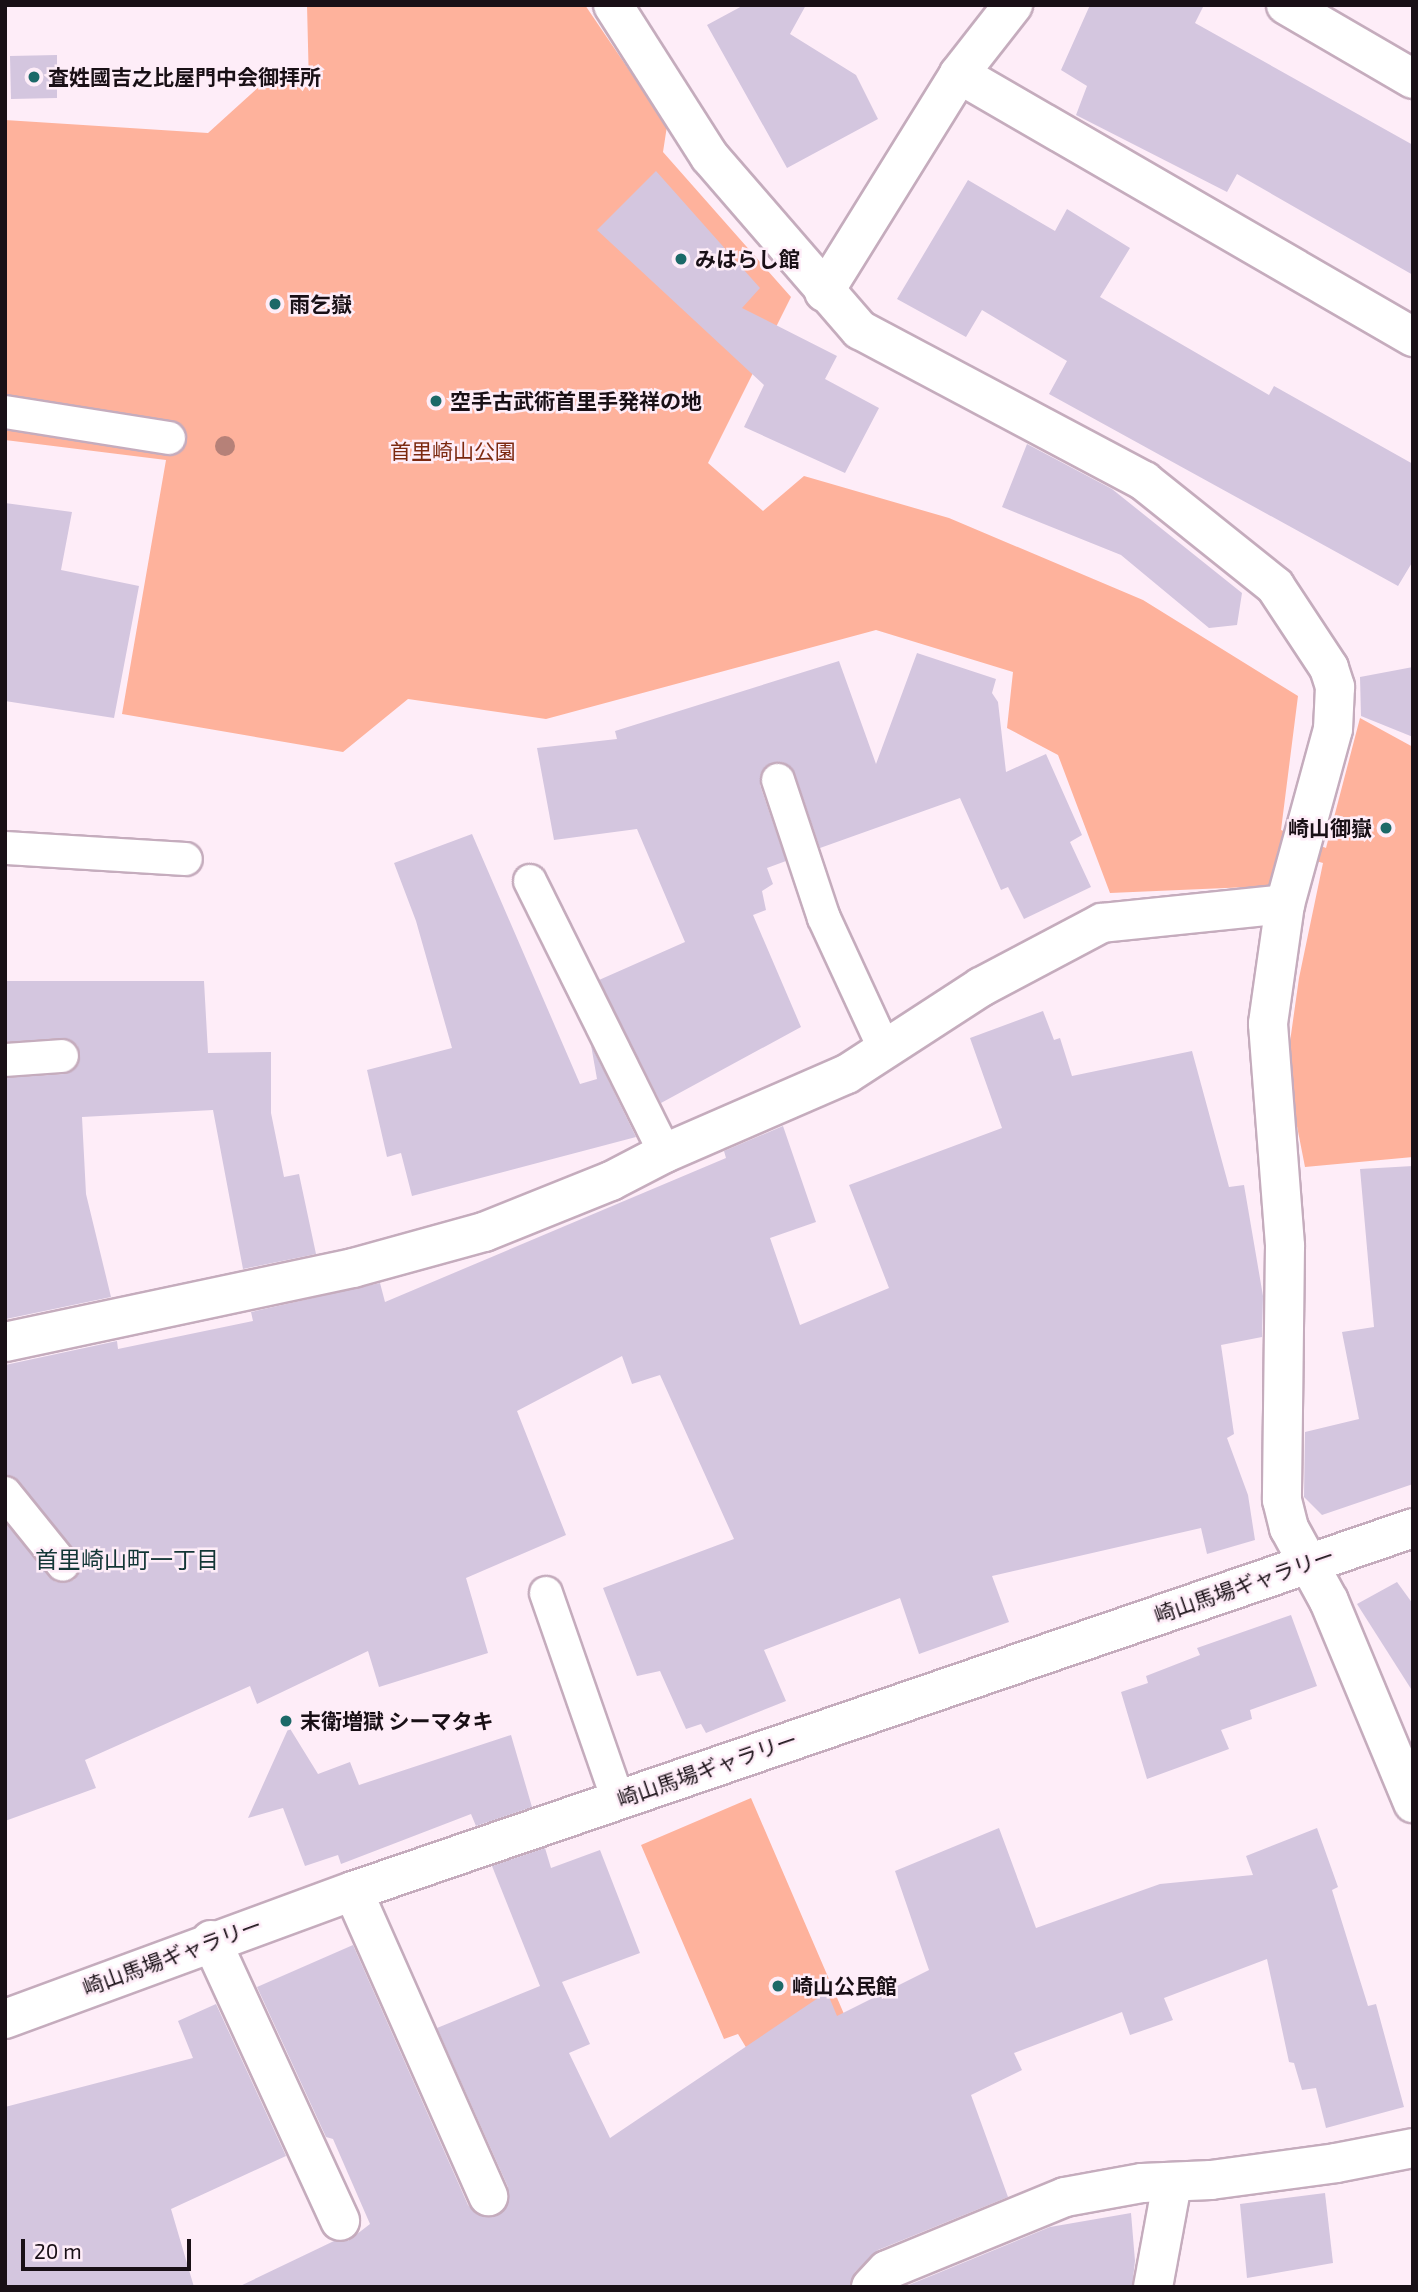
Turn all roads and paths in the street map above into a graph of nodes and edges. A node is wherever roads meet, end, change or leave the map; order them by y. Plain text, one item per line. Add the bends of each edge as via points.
1 (1013, 5) edge
2 (1286, 5) edge
3 (614, 6) edge
4 (960, 74) junction
5 (1413, 79) edge
6 (824, 292) junction
7 (1413, 337) edge
8 (5, 412) edge
9 (169, 438) dead end
10 (778, 780) dead end
11 (5, 848) edge
12 (186, 859) dead end
13 (530, 881) dead end
14 (1285, 904) junction
15 (885, 1050) junction
16 (62, 1056) dead end
17 (5, 1060) edge
18 (665, 1153) junction
19 (5, 1342) edge
20 (5, 1493) edge
21 (1413, 1528) edge
22 (63, 1564) dead end
23 (1308, 1564) junction
24 (546, 1593) dead end
25 (618, 1800) junction
26 (1413, 1803) edge
27 (354, 1891) junction
28 (211, 1940) junction
29 (5, 2019) edge
30 (1413, 2148) edge
31 (1172, 2183) junction
32 (488, 2196) dead end
33 (340, 2221) dead end
34 (871, 2287) edge
35 (1153, 2287) edge

1 - 4 street
2 - 5 street
3 - 6 street via 710,158
4 - 6 street
4 - 7 street
6 - 14 street via 860,330 1144,481 1258,570 1300,618 1329,668 1335,708
8 - 9 lane
10 - 15 lane via 824,918
11 - 12 lane
13 - 18 lane
14 - 15 street via 1102,923 981,987
14 - 23 street via 1268,1024 1285,1246 1282,1500 1289,1528
15 - 18 street via 848,1074
16 - 17 lane
18 - 19 street via 611,1181 484,1232 354,1268
20 - 22 lane
21 - 23 street, 崎山馬場ギャラリー
23 - 25 street, 崎山馬場ギャラリー
23 - 26 street via 1329,1601
24 - 25 lane
25 - 27 street, 崎山馬場ギャラリー
27 - 28 street, 崎山馬場ギャラリー
27 - 32 street
28 - 29 street, 崎山馬場ギャラリー
28 - 33 street
30 - 31 street via 1336,2163
31 - 34 street via 1142,2183 1034,2206 887,2270
31 - 35 street

